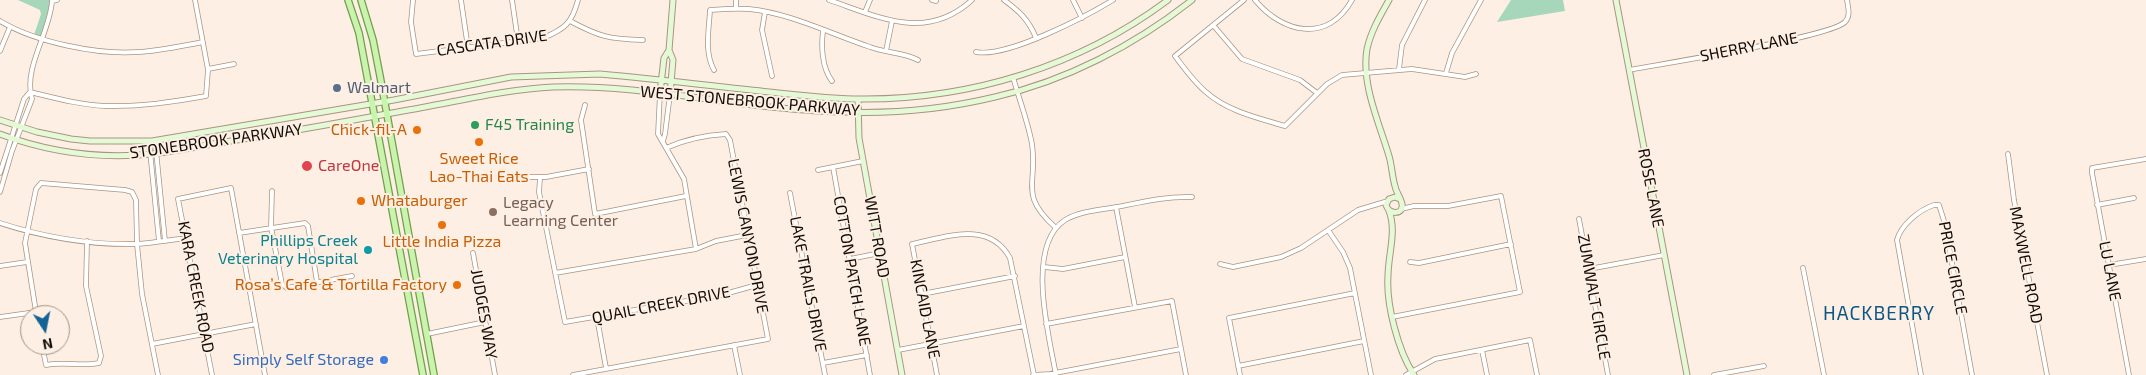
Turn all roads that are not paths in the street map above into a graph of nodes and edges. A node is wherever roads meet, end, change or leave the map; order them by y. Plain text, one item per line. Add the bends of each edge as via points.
1 (57, 0) edge
2 (195, 0) edge
3 (348, 0) edge
4 (361, 0) edge
5 (413, 0) edge
6 (461, 0) edge
7 (512, 0) edge
8 (578, 0) edge
9 (673, 0) edge
10 (736, 0) edge
11 (829, 0) edge
12 (870, 0) edge
13 (972, 0) edge
14 (1004, 0) edge
15 (1073, 0) edge
16 (1113, 0) edge
17 (1168, 0) edge
18 (1192, 0) edge
19 (1244, 0) edge
20 (1255, 0) edge
21 (1352, 0) edge
22 (1389, 0) edge
23 (1426, 0) edge
24 (1481, 0) edge
25 (1616, 0) edge
26 (1847, 0) edge
27 (52, 1) edge
28 (736, 9) junction
29 (765, 12) junction
30 (865, 12) junction
31 (1082, 18) junction
32 (0, 21) edge
33 (892, 21) junction
34 (570, 22) junction
35 (1213, 25) junction
36 (10, 27) junction
37 (823, 31) junction
38 (1036, 38) junction
39 (42, 40) junction
40 (643, 40) dead end
41 (518, 41) junction
42 (203, 42) junction
43 (468, 48) junction
44 (669, 50) junction
45 (0, 51) edge
46 (886, 51) junction
47 (976, 52) dead end
48 (918, 60) dead end
49 (234, 64) dead end
50 (208, 69) junction
51 (714, 70) dead end
52 (1399, 70) junction
53 (1629, 70) junction
54 (1366, 72) junction
55 (1446, 74) junction
56 (1476, 74) dead end
57 (772, 76) dead end
58 (1013, 78) junction
59 (662, 80) junction
60 (671, 81) junction
61 (832, 81) dead end
62 (1017, 91) junction
63 (30, 92) junction
64 (660, 93) junction
65 (1318, 93) junction
66 (670, 94) junction
67 (858, 99) junction
68 (385, 101) junction
69 (372, 103) junction
70 (585, 105) dead end
71 (857, 112) junction
72 (387, 114) junction
73 (374, 116) junction
74 (0, 120) edge
75 (257, 124) junction
76 (19, 126) junction
77 (0, 134) edge
78 (260, 136) junction
79 (14, 139) junction
80 (152, 140) junction
81 (663, 141) junction
82 (666, 148) junction
83 (153, 154) junction
84 (2008, 154) dead end
85 (2146, 158) edge
86 (863, 161) junction
87 (833, 167) junction
88 (589, 169) junction
89 (818, 170) dead end
90 (0, 173) edge
91 (540, 178) junction
92 (509, 179) dead end
93 (1394, 183) junction
94 (272, 191) dead end
95 (0, 192) edge
96 (790, 193) dead end
97 (686, 196) junction
98 (1192, 197) dead end
99 (2134, 198) dead end
100 (1388, 200) junction
101 (1401, 200) junction
102 (1376, 205) junction
103 (2097, 205) junction
104 (1414, 206) junction
105 (1116, 207) junction
106 (1388, 209) junction
107 (1400, 210) junction
108 (1579, 219) dead end
109 (0, 223) edge
110 (1392, 226) junction
111 (271, 227) junction
112 (1056, 228) junction
113 (26, 230) junction
114 (1328, 230) junction
115 (239, 233) junction
116 (748, 235) junction
117 (187, 238) junction
118 (87, 241) junction
119 (165, 241) junction
120 (159, 242) junction
121 (137, 244) junction
122 (1511, 244) junction
123 (696, 249) junction
124 (473, 253) dead end
125 (880, 253) junction
126 (1664, 255) junction
127 (1125, 257) junction
128 (850, 259) junction
129 (2146, 259) edge
130 (27, 262) junction
131 (1410, 262) dead end
132 (414, 263) junction
133 (1220, 264) dead end
134 (2109, 265) junction
135 (0, 266) edge
136 (401, 266) junction
137 (1044, 267) junction
138 (1803, 268) dead end
139 (1589, 269) junction
140 (555, 273) junction
141 (352, 276) dead end
142 (1015, 276) junction
143 (317, 282) junction
144 (757, 285) junction
145 (922, 294) junction
146 (1355, 294) junction
147 (34, 305) edge
148 (1135, 306) junction
149 (20, 316) edge
150 (1392, 317) junction
151 (0, 318) edge
152 (597, 318) junction
153 (485, 322) junction
154 (256, 324) junction
155 (1046, 324) junction
156 (1024, 326) junction
157 (205, 333) junction
158 (427, 334) junction
159 (1364, 342) junction
160 (931, 343) junction
161 (152, 344) junction
162 (734, 345) junction
163 (1181, 349) junction
164 (898, 350) junction
165 (1482, 350) junction
166 (44, 355) edge
167 (867, 355) junction
168 (823, 363) junction
169 (1238, 366) junction
170 (1764, 366) dead end
171 (606, 368) junction
172 (1056, 374) edge
173 (1410, 374) edge
174 (158, 375) edge
175 (212, 375) edge
176 (265, 375) edge
177 (422, 375) edge
178 (434, 375) edge
179 (495, 375) edge
180 (573, 375) edge
181 (740, 375) edge
182 (826, 375) edge
183 (870, 375) edge
184 (902, 375) edge
185 (937, 375) edge
186 (1034, 375) edge
187 (1186, 375) edge
188 (1240, 375) edge
189 (1370, 375) edge
190 (1487, 375) edge
191 (1537, 375) edge
192 (1608, 375) edge
193 (1687, 375) edge
194 (1714, 375) edge
195 (1824, 375) edge
196 (1921, 375) edge
197 (1972, 375) edge
198 (2047, 375) edge
199 (2129, 375) edge

1 - 27 street
2 - 42 street
3 - 69 main road via 359,33
4 - 68 main road
5 - 43 street, CASCATA DRIVE via 411,22 416,54
6 - 43 street
7 - 41 street
8 - 34 street
9 - 44 street
10 - 28 street
11 - 30 street
12 - 30 street
13 - 33 street via 959,11 936,21 910,24
14 - 38 street via 1023,14
15 - 31 street
16 - 31 street
17 - 58 street, WEST STONEBROOK PARKWAY via 1097,43
18 - 62 street, WEST STONEBROOK PARKWAY via 1146,33 1103,56
19 - 35 street
20 - 21 street via 1279,21 1304,29 1319,28 1338,19
22 - 54 street via 1370,38
23 - 52 street via 1404,40
24 - 55 street via 1450,57
25 - 53 street, ROSE LANE
26 - 53 street, SHERRY LANE via 1849,13 1846,20 1831,29
27 - 39 street
28 - 29 street
28 - 51 street via 710,10 708,51
29 - 37 street
29 - 57 street via 762,30
30 - 33 street
31 - 38 street
32 - 36 street
33 - 46 street
34 - 40 street via 609,39
34 - 41 street, CASCATA DRIVE via 543,38
35 - 65 street via 1242,59 1300,80
35 - 65 street via 1175,56 1202,89 1218,101 1285,126
36 - 39 street
36 - 45 street
37 - 46 street
37 - 61 street via 821,46
38 - 47 street via 985,54
39 - 42 street via 104,52 137,53
39 - 63 street via 32,71
41 - 43 street, CASCATA DRIVE
42 - 50 street
44 - 59 street via 664,58
44 - 60 street via 673,60
46 - 48 street
49 - 50 street
50 - 63 street via 206,96 140,106 104,106
52 - 54 street
52 - 55 street via 1419,69
53 - 126 street, ROSE LANE
54 - 65 street via 1338,77
54 - 93 street
55 - 56 street via 1465,77
58 - 62 street
58 - 67 street, WEST STONEBROOK PARKWAY via 962,90
59 - 60 street, WEST STONEBROOK PARKWAY
59 - 64 street
59 - 68 street, WEST STONEBROOK PARKWAY via 600,74 512,77
60 - 66 street
60 - 67 street, WEST STONEBROOK PARKWAY
62 - 71 street, WEST STONEBROOK PARKWAY via 934,108
62 - 112 street via 1032,150 1033,196 1042,214
63 - 76 street via 24,99
63 - 76 street via 32,99
64 - 66 street, WEST STONEBROOK PARKWAY
64 - 72 street, WEST STONEBROOK PARKWAY via 585,87 533,89 498,92
64 - 81 street via 658,134
66 - 71 street, WEST STONEBROOK PARKWAY via 810,110
66 - 81 street
67 - 71 street, WITT ROAD
68 - 69 street, WEST STONEBROOK PARKWAY
68 - 72 main road
69 - 73 main road
69 - 75 street, STONEBROOK PARKWAY
70 - 88 street via 581,120
71 - 86 street, WITT ROAD
72 - 73 street, WEST STONEBROOK PARKWAY
72 - 132 main road
73 - 78 street, STONEBROOK PARKWAY
73 - 136 main road
74 - 76 street, STONEBROOK PARKWAY
75 - 78 street
75 - 80 street, STONEBROOK PARKWAY
76 - 79 street
76 - 80 street, STONEBROOK PARKWAY via 90,141
77 - 79 street, STONEBROOK PARKWAY
78 - 83 street, STONEBROOK PARKWAY
79 - 83 street, STONEBROOK PARKWAY via 100,155
79 - 90 street
79 - 95 street
80 - 83 street
81 - 82 street
82 - 97 street via 684,179
82 - 116 street, LEWIS CANYON DRIVE via 726,134 730,140
83 - 119 street
83 - 120 street
84 - 198 street, MAXWELL ROAD
85 - 103 street, LU LANE via 2092,168
86 - 87 street
86 - 125 street, WITT ROAD
87 - 89 street
87 - 128 street, COTTON PATCH LANE
88 - 91 street
88 - 97 street via 595,214
91 - 92 street
91 - 140 street via 539,192
93 - 100 street
93 - 101 street
94 - 111 street
96 - 168 street, LAKE TRAILS DRIVE
97 - 123 street
98 - 105 street via 1173,196
99 - 103 street
100 - 101 street via 1394,197
100 - 102 street
100 - 106 street
101 - 104 street
101 - 107 street
102 - 106 street
102 - 114 street via 1358,210
103 - 134 street, LU LANE
104 - 107 street
104 - 122 street via 1448,206 1501,196
105 - 112 street via 1077,214
105 - 127 street
106 - 107 street via 1394,213
106 - 110 street
107 - 110 street
108 - 139 street, ZUMWALT CIRCLE
109 - 113 street
110 - 150 street via 1387,278
111 - 115 street
111 - 143 street via 282,284 287,288
111 - 143 street via 305,223 308,226
112 - 137 street via 1048,242
113 - 118 street
113 - 121 street via 36,189 41,183 125,190 132,192 136,200
113 - 130 street
114 - 133 street via 1281,257 1233,267
114 - 146 street via 1350,268
115 - 117 street, KARA CREEK ROAD via 231,188 178,199
115 - 154 street
116 - 123 street via 716,241
116 - 144 street, LEWIS CANYON DRIVE
117 - 119 street
117 - 157 street, KARA CREEK ROAD
118 - 121 street
118 - 166 street via 86,286 101,356 99,362 90,365 46,364
119 - 120 street
120 - 121 street
121 - 161 street
122 - 131 street
122 - 150 street via 1520,292
123 - 140 street
124 - 153 street, JUDGES WAY
125 - 128 street
125 - 164 street, WITT ROAD
126 - 139 street
126 - 193 street, ROSE LANE
127 - 137 street via 1063,269
127 - 148 street
128 - 167 street, COTTON PATCH LANE
129 - 134 street
130 - 135 street
130 - 147 street
132 - 136 main road
132 - 158 main road
134 - 199 street, LU LANE
136 - 177 main road
137 - 155 street via 1042,298
138 - 195 street
139 - 192 street, ZUMWALT CIRCLE
140 - 152 street, QUAIL CREEK DRIVE via 565,322
141 - 143 street
142 - 145 street
142 - 145 street, KINCAID LANE via 1006,251 994,240 974,234 912,244
142 - 156 street
144 - 152 street, QUAIL CREEK DRIVE via 721,295
144 - 162 street, LEWIS CANYON DRIVE via 768,339
145 - 160 street, KINCAID LANE
146 - 159 street
146 - 169 street via 1228,318
148 - 155 street
148 - 163 street via 1172,300
149 - 151 street
150 - 173 street
152 - 171 street
153 - 158 street
153 - 179 street, JUDGES WAY
154 - 157 street
154 - 176 street
155 - 172 street
156 - 160 street
156 - 186 street
157 - 161 street
157 - 175 street, KARA CREEK ROAD
158 - 178 main road
159 - 169 street
159 - 189 street
160 - 164 street
160 - 185 street, KINCAID LANE
161 - 174 street
162 - 171 street
162 - 181 street
163 - 172 street
163 - 187 street
164 - 184 street, WITT ROAD
165 - 173 street via 1434,359
165 - 190 street
165 - 191 street via 1530,340
167 - 168 street
167 - 183 street, COTTON PATCH LANE
168 - 182 street, LAKE TRAILS DRIVE
169 - 188 street
170 - 194 street
171 - 180 street
172 - 186 street
196 - 197 street, PRICE CIRCLE via 1897,240 1904,226 1934,205 1938,205 1946,224

